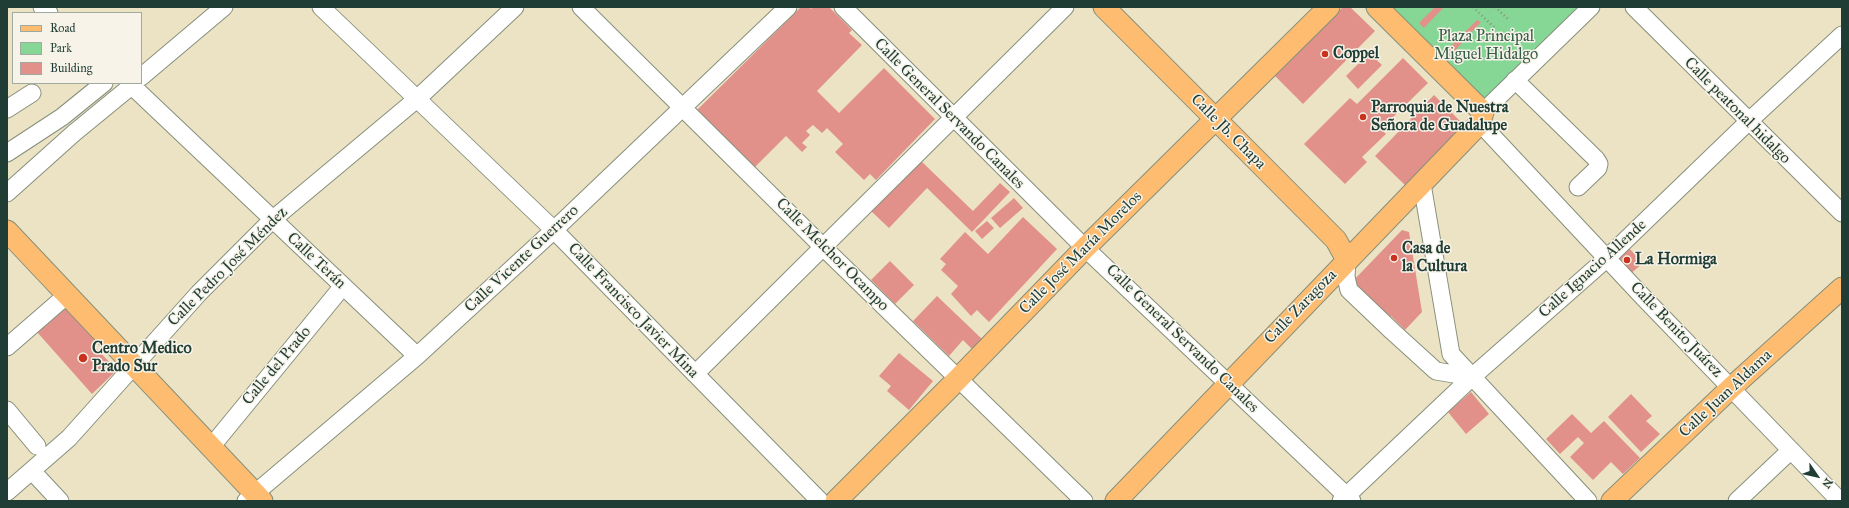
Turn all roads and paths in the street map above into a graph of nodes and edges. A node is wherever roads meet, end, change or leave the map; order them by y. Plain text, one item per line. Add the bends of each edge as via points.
1 (224, 7) edge
2 (321, 7) edge
3 (515, 7) edge
4 (582, 7) edge
5 (788, 7) edge
6 (843, 7) edge
7 (1065, 7) edge
8 (1104, 7) edge
9 (1329, 7) edge
10 (1377, 7) edge
11 (1473, 7) edge
12 (1495, 7) edge
13 (1591, 7) edge
14 (1634, 7) edge
15 (1508, 19) dead end
16 (1496, 29) dead end
17 (1842, 35) edge
18 (142, 75) edge
19 (1515, 80) junction
20 (103, 84) edge
21 (132, 84) edge
22 (136, 84) edge
23 (32, 93) dead end
24 (418, 98) junction
25 (682, 107) junction
26 (7, 109) edge
27 (62, 117) junction
28 (952, 117) junction
29 (1214, 118) junction
30 (1482, 118) junction
31 (1749, 121) junction
32 (74, 133) junction
33 (7, 152) edge
34 (1422, 184) junction
35 (1578, 187) dead end
36 (7, 193) edge
37 (1842, 213) edge
38 (272, 220) junction
39 (554, 230) junction
40 (7, 231) edge
41 (823, 247) junction
42 (1085, 248) junction
43 (1606, 258) junction
44 (1347, 260) junction
45 (343, 286) junction
46 (1842, 288) edge
47 (67, 295) junction
48 (7, 347) edge
49 (417, 356) junction
50 (134, 366) junction
51 (695, 374) junction
52 (1472, 377) junction
53 (958, 379) junction
54 (1228, 383) junction
55 (1732, 387) junction
56 (7, 410) edge
57 (37, 446) dead end
58 (211, 447) junction
59 (1791, 450) junction
60 (32, 471) junction
61 (7, 492) edge
62 (254, 498) edge
63 (1347, 499) edge
64 (60, 501) edge
65 (820, 501) edge
66 (836, 501) edge
67 (1084, 501) edge
68 (1116, 501) edge
69 (1588, 501) edge
70 (1612, 501) edge
71 (1737, 501) edge
72 (1840, 501) edge

1 - 18 street
2 - 24 street, Calle Francisco Javier Mina
3 - 24 street, Calle Pedro José Méndez
4 - 25 street, Calle Melchor Ocampo
5 - 25 street, Calle Vicente Guerrero
6 - 28 street, Calle General Servando Canales
7 - 28 street
8 - 29 main road, Calle Jb. Chapa
9 - 29 main road, Calle José María Morelos
10 - 30 main road
11 - 16 path
12 - 15 path
13 - 19 street
14 - 31 street, Calle peatonal hidalgo
17 - 31 street, Calle Ignacio Allende
19 - 30 street
19 - 35 street via 1599,164
20 - 27 street
21 - 32 street
22 - 38 street, Calle Terán
23 - 26 street
24 - 38 street, Calle Pedro José Méndez
24 - 39 street, Calle Francisco Javier Mina
25 - 39 street, Calle Vicente Guerrero
25 - 41 street, Calle Melchor Ocampo
27 - 32 street
27 - 33 street
28 - 41 street
28 - 42 street, Calle General Servando Canales
29 - 42 main road, Calle José María Morelos
29 - 44 main road, Calle Jb. Chapa via 1336,240
30 - 34 main road, Calle Zaragoza
30 - 43 street, Calle Benito Juárez
31 - 37 street, Calle peatonal hidalgo
31 - 43 street, Calle Ignacio Allende
32 - 36 street
34 - 44 main road, Calle Zaragoza
34 - 52 street via 1451,354
38 - 45 street, Calle Terán
38 - 50 street, Calle Pedro José Méndez via 199,293
39 - 49 street, Calle Vicente Guerrero
39 - 51 street, Calle Francisco Javier Mina
40 - 47 main road
41 - 51 street
41 - 53 street, Calle Melchor Ocampo
42 - 53 main road, Calle José María Morelos
42 - 54 street, Calle General Servando Canales
43 - 52 street, Calle Ignacio Allende
43 - 55 street, Calle Benito Juárez
44 - 52 street via 1346,276 1349,290 1392,331 1436,371
44 - 54 main road, Calle Zaragoza
45 - 49 street, Calle Terán
45 - 58 street, Calle del Prado
46 - 55 main road, Calle Juan Aldama
47 - 48 street
47 - 50 main road
49 - 62 street, Calle Vicente Guerrero
50 - 58 main road
50 - 60 street, Calle Pedro José Méndez via 69,438
51 - 65 street, Calle Francisco Javier Mina
52 - 63 street, Calle Ignacio Allende
52 - 69 street
53 - 66 main road, Calle José María Morelos
53 - 67 street, Calle Melchor Ocampo
54 - 63 street, Calle General Servando Canales
54 - 68 main road, Calle Zaragoza
55 - 59 street, Calle Benito Juárez
55 - 70 main road, Calle Juan Aldama
56 - 57 street
58 - 62 main road
59 - 71 street
59 - 72 street, Calle Benito Juárez
60 - 61 street, Calle Pedro José Méndez
60 - 64 street

